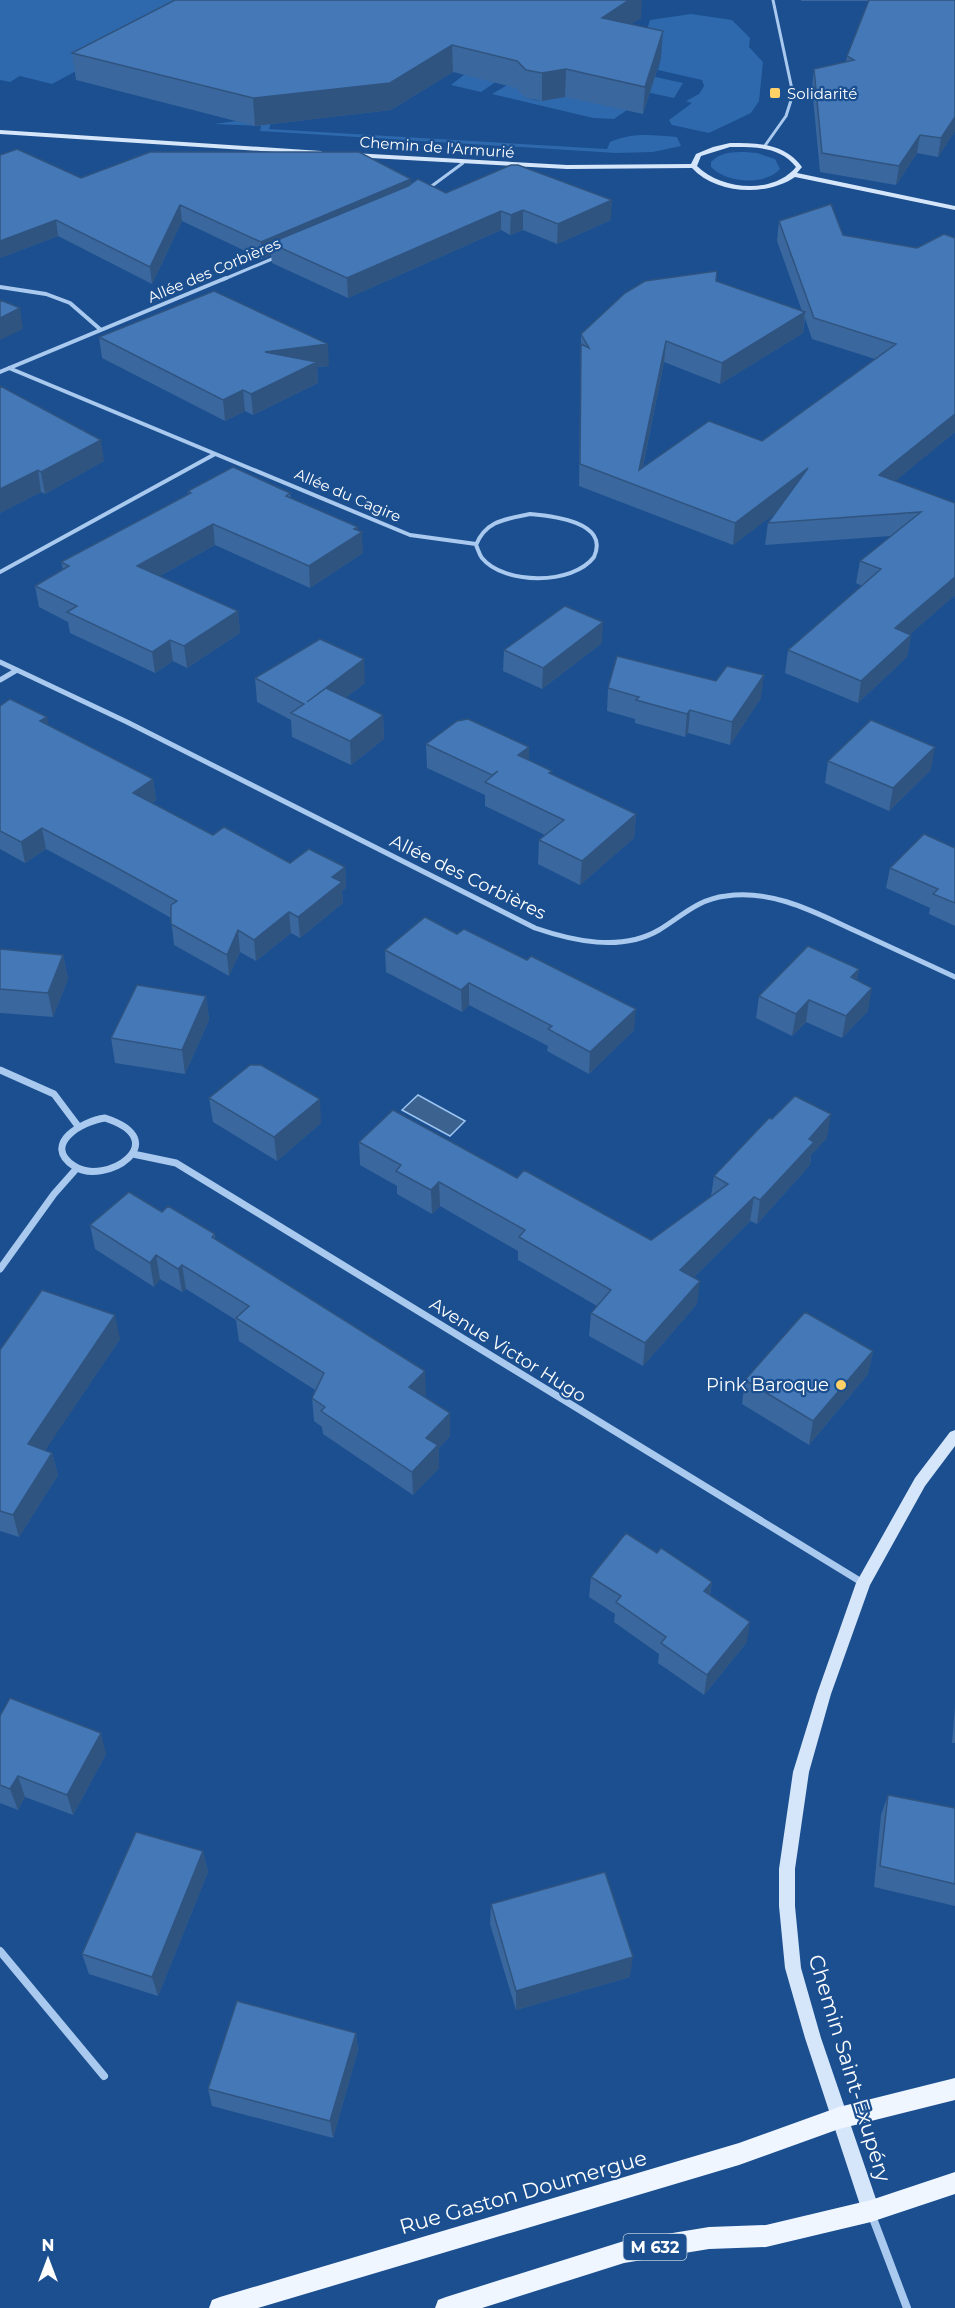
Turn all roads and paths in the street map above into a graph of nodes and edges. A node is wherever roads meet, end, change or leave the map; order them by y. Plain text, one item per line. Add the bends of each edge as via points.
1 (773, 0) edge
2 (0, 132) edge
3 (764, 147) junction
4 (331, 153) edge
5 (343, 154) edge
6 (463, 162) junction
7 (693, 166) junction
8 (795, 175) junction
9 (416, 196) edge
10 (955, 208) edge
11 (287, 252) edge
12 (0, 287) edge
13 (101, 330) junction
14 (9, 368) junction
15 (0, 372) edge
16 (215, 454) junction
17 (476, 544) junction
18 (0, 572) edge
19 (0, 662) edge
20 (17, 670) junction
21 (0, 680) edge
22 (955, 977) edge
23 (0, 1070) edge
24 (78, 1126) junction
25 (134, 1154) junction
26 (77, 1168) junction
27 (0, 1269) edge
28 (955, 1436) edge
29 (863, 1583) junction
30 (0, 1951) edge
31 (104, 2076) dead end
32 (955, 2090) edge
33 (839, 2118) junction
34 (955, 2183) edge
35 (871, 2211) junction
36 (220, 2308) edge
37 (446, 2308) edge
38 (907, 2308) edge

1 - 3 street via 793,94 786,117
2 - 4 street
3 - 7 street via 715,148 698,155
3 - 8 street via 794,159 799,167
5 - 6 street, Chemin de l'Armurié
6 - 7 street, Chemin de l'Armurié via 567,167
6 - 9 street
7 - 8 street via 707,179 738,187 773,185
8 - 10 street
11 - 13 street, Allée des Corbières
12 - 13 street via 46,294 70,303
13 - 14 street, Allée des Corbières
14 - 15 street, Allée des Corbières
14 - 16 street, Allée du Cagire
16 - 17 street, Allée du Cagire via 410,535
16 - 18 street
17 - 17 street via 477,553 494,569 508,575 542,578 560,576 587,565 597,548 589,530 547,514 499,520 479,535
19 - 20 street, Allée des Corbières
20 - 21 street
20 - 22 street, Allée des Corbières via 543,931 584,941 632,939 653,933 704,901 724,896 777,897
23 - 24 street via 54,1094
24 - 25 street via 94,1119 117,1120 136,1135
24 - 26 street via 63,1142 63,1154
25 - 26 street via 111,1170 89,1172
25 - 29 street, Avenue Victor Hugo via 176,1163
26 - 27 street
28 - 29 street, Chemin Saint-Exupéry via 920,1482
29 - 33 street, Chemin Saint-Exupéry via 801,1773 787,1869 794,1968
30 - 31 street
32 - 33 main road, Rue Gaston Doumergue
33 - 35 street, Chemin Saint-Exupéry
33 - 36 main road, Rue Gaston Doumergue via 739,2154
34 - 35 main road, M 632
35 - 37 main road, M 632 via 766,2236 710,2238 624,2252
35 - 38 street

